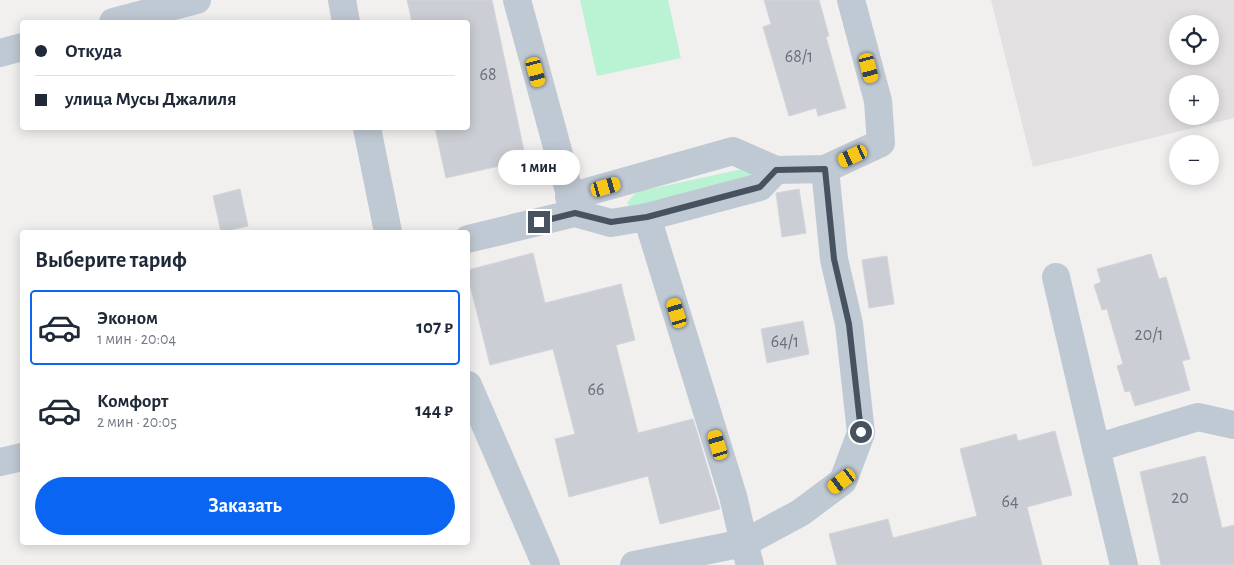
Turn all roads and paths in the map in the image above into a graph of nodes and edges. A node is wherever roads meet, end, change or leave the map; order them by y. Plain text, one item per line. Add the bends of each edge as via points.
1 (197, 0) edge
2 (342, 0) edge
3 (517, 0) edge
4 (852, 0) edge
5 (121, 20) edge
6 (346, 20) edge
7 (20, 48) edge
8 (0, 53) edge
9 (367, 130) edge
10 (825, 169) junction
11 (776, 170) junction
12 (572, 205) junction
13 (647, 217) junction
14 (388, 230) edge
15 (470, 238) edge
16 (1056, 277) dead end
17 (470, 390) edge
18 (1234, 425) edge
19 (1096, 448) junction
20 (20, 457) edge
21 (0, 462) edge
22 (747, 554) edge
23 (546, 565) edge
24 (634, 565) edge
25 (1124, 565) edge

1 - 5 street
2 - 6 street
3 - 12 street
4 - 10 street via 878,101 881,143
7 - 8 street
9 - 14 street
10 - 11 street
10 - 22 street via 834,259 849,324 861,432 842,481
11 - 12 street via 733,151
11 - 13 street via 760,187
12 - 13 street via 611,222
12 - 15 street
13 - 22 street via 733,496
16 - 19 street
17 - 23 street
18 - 19 street via 1198,417
19 - 25 street
20 - 21 street
22 - 24 street

